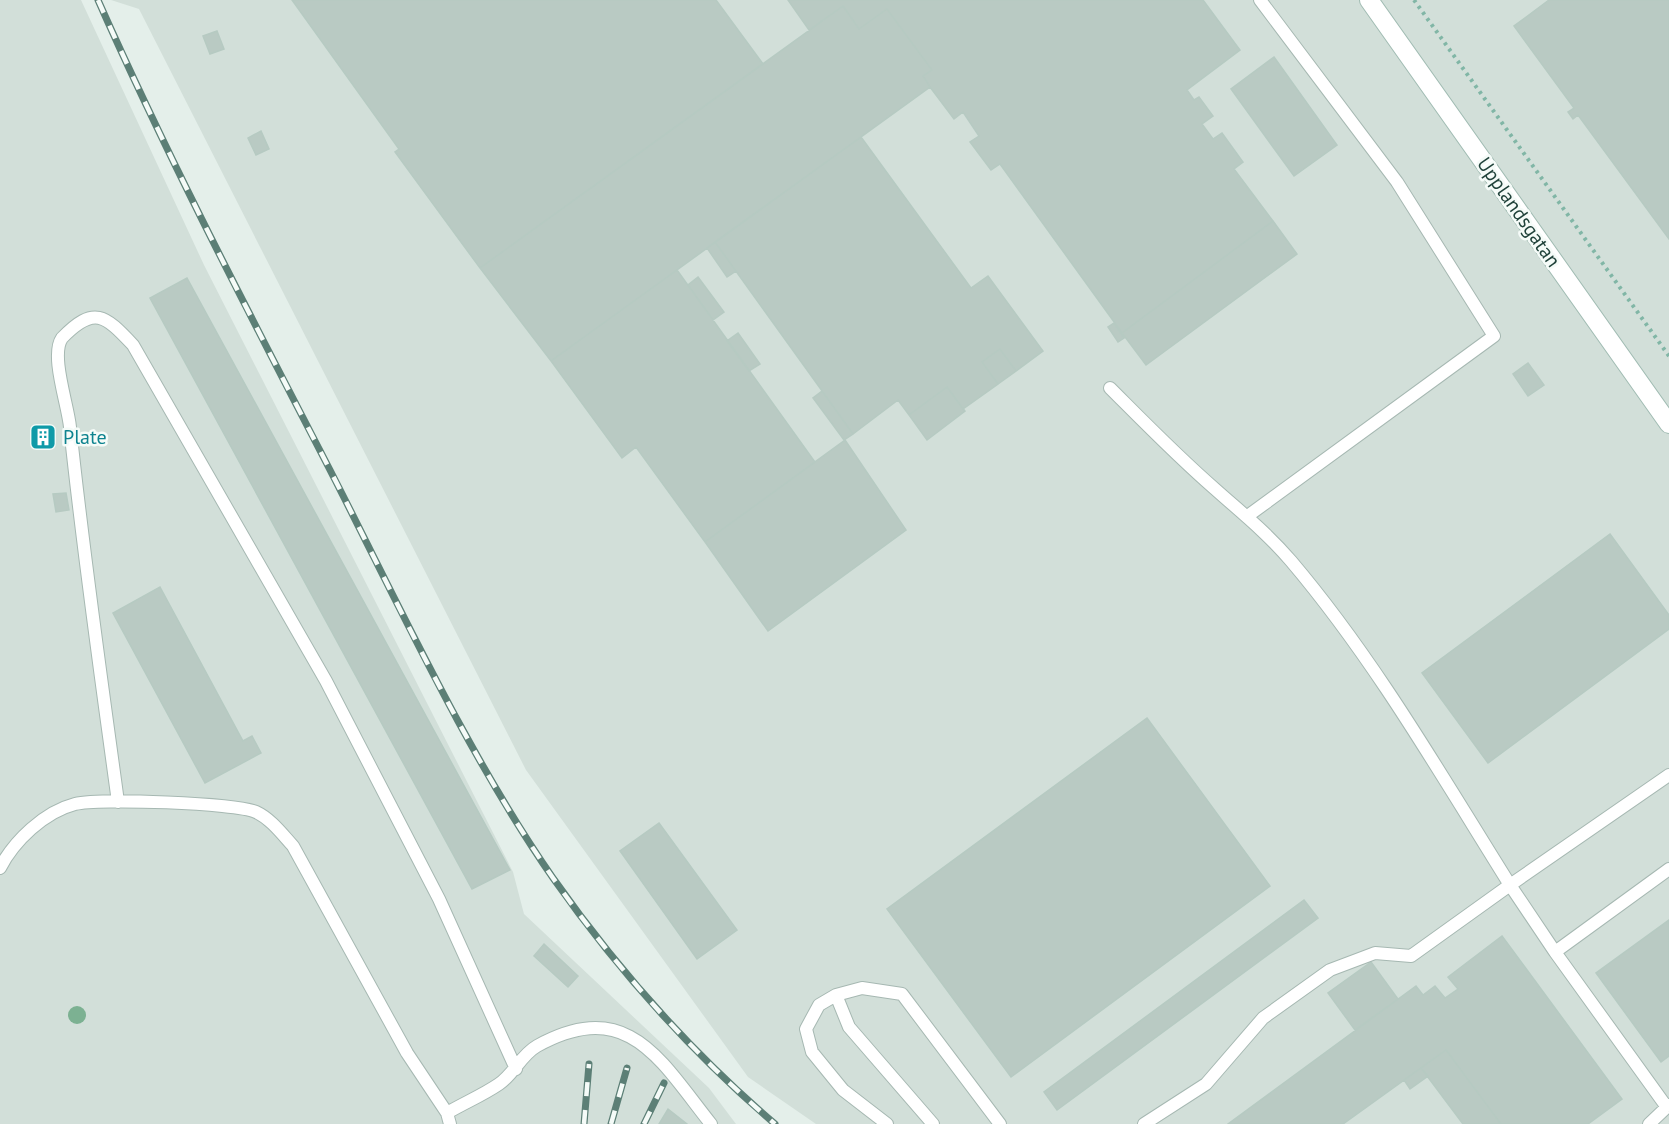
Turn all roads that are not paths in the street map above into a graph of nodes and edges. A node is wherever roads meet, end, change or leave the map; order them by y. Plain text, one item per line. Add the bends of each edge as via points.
1 (1260, 0) edge
2 (1368, 0) edge
3 (1110, 388) dead end
4 (1669, 424) edge
5 (1249, 515) junction
6 (1669, 775) edge
7 (118, 802) junction
8 (0, 868) edge
9 (1669, 869) edge
10 (1510, 885) junction
11 (1555, 952) junction
12 (836, 995) junction
13 (516, 1069) junction
14 (1668, 1106) edge
15 (449, 1119) edge
16 (711, 1124) edge
17 (887, 1124) edge
18 (933, 1124) edge
19 (1000, 1124) edge
20 (1144, 1124) edge
21 (1648, 1124) edge

1 - 5 lane via 1397,182 1494,336
2 - 4 main road, Upplandsgatan
3 - 5 lane via 1207,482
5 - 10 lane via 1336,617
6 - 10 lane
7 - 8 lane via 74,804 41,821
7 - 13 lane via 69,421 57,358 62,338 91,316 101,316 113,324 133,345 326,681 440,899
7 - 15 lane via 230,806 256,812 274,825 293,846 407,1053
9 - 11 lane
10 - 11 lane
10 - 20 lane via 1410,956 1375,953 1330,970 1263,1018 1206,1084
11 - 14 lane
12 - 17 lane via 819,1005 806,1029 812,1052 843,1090
12 - 18 lane via 849,1027
12 - 19 lane via 862,988 902,994
13 - 15 lane
13 - 16 lane via 527,1052 572,1030 602,1027 627,1034 655,1054
14 - 21 lane

